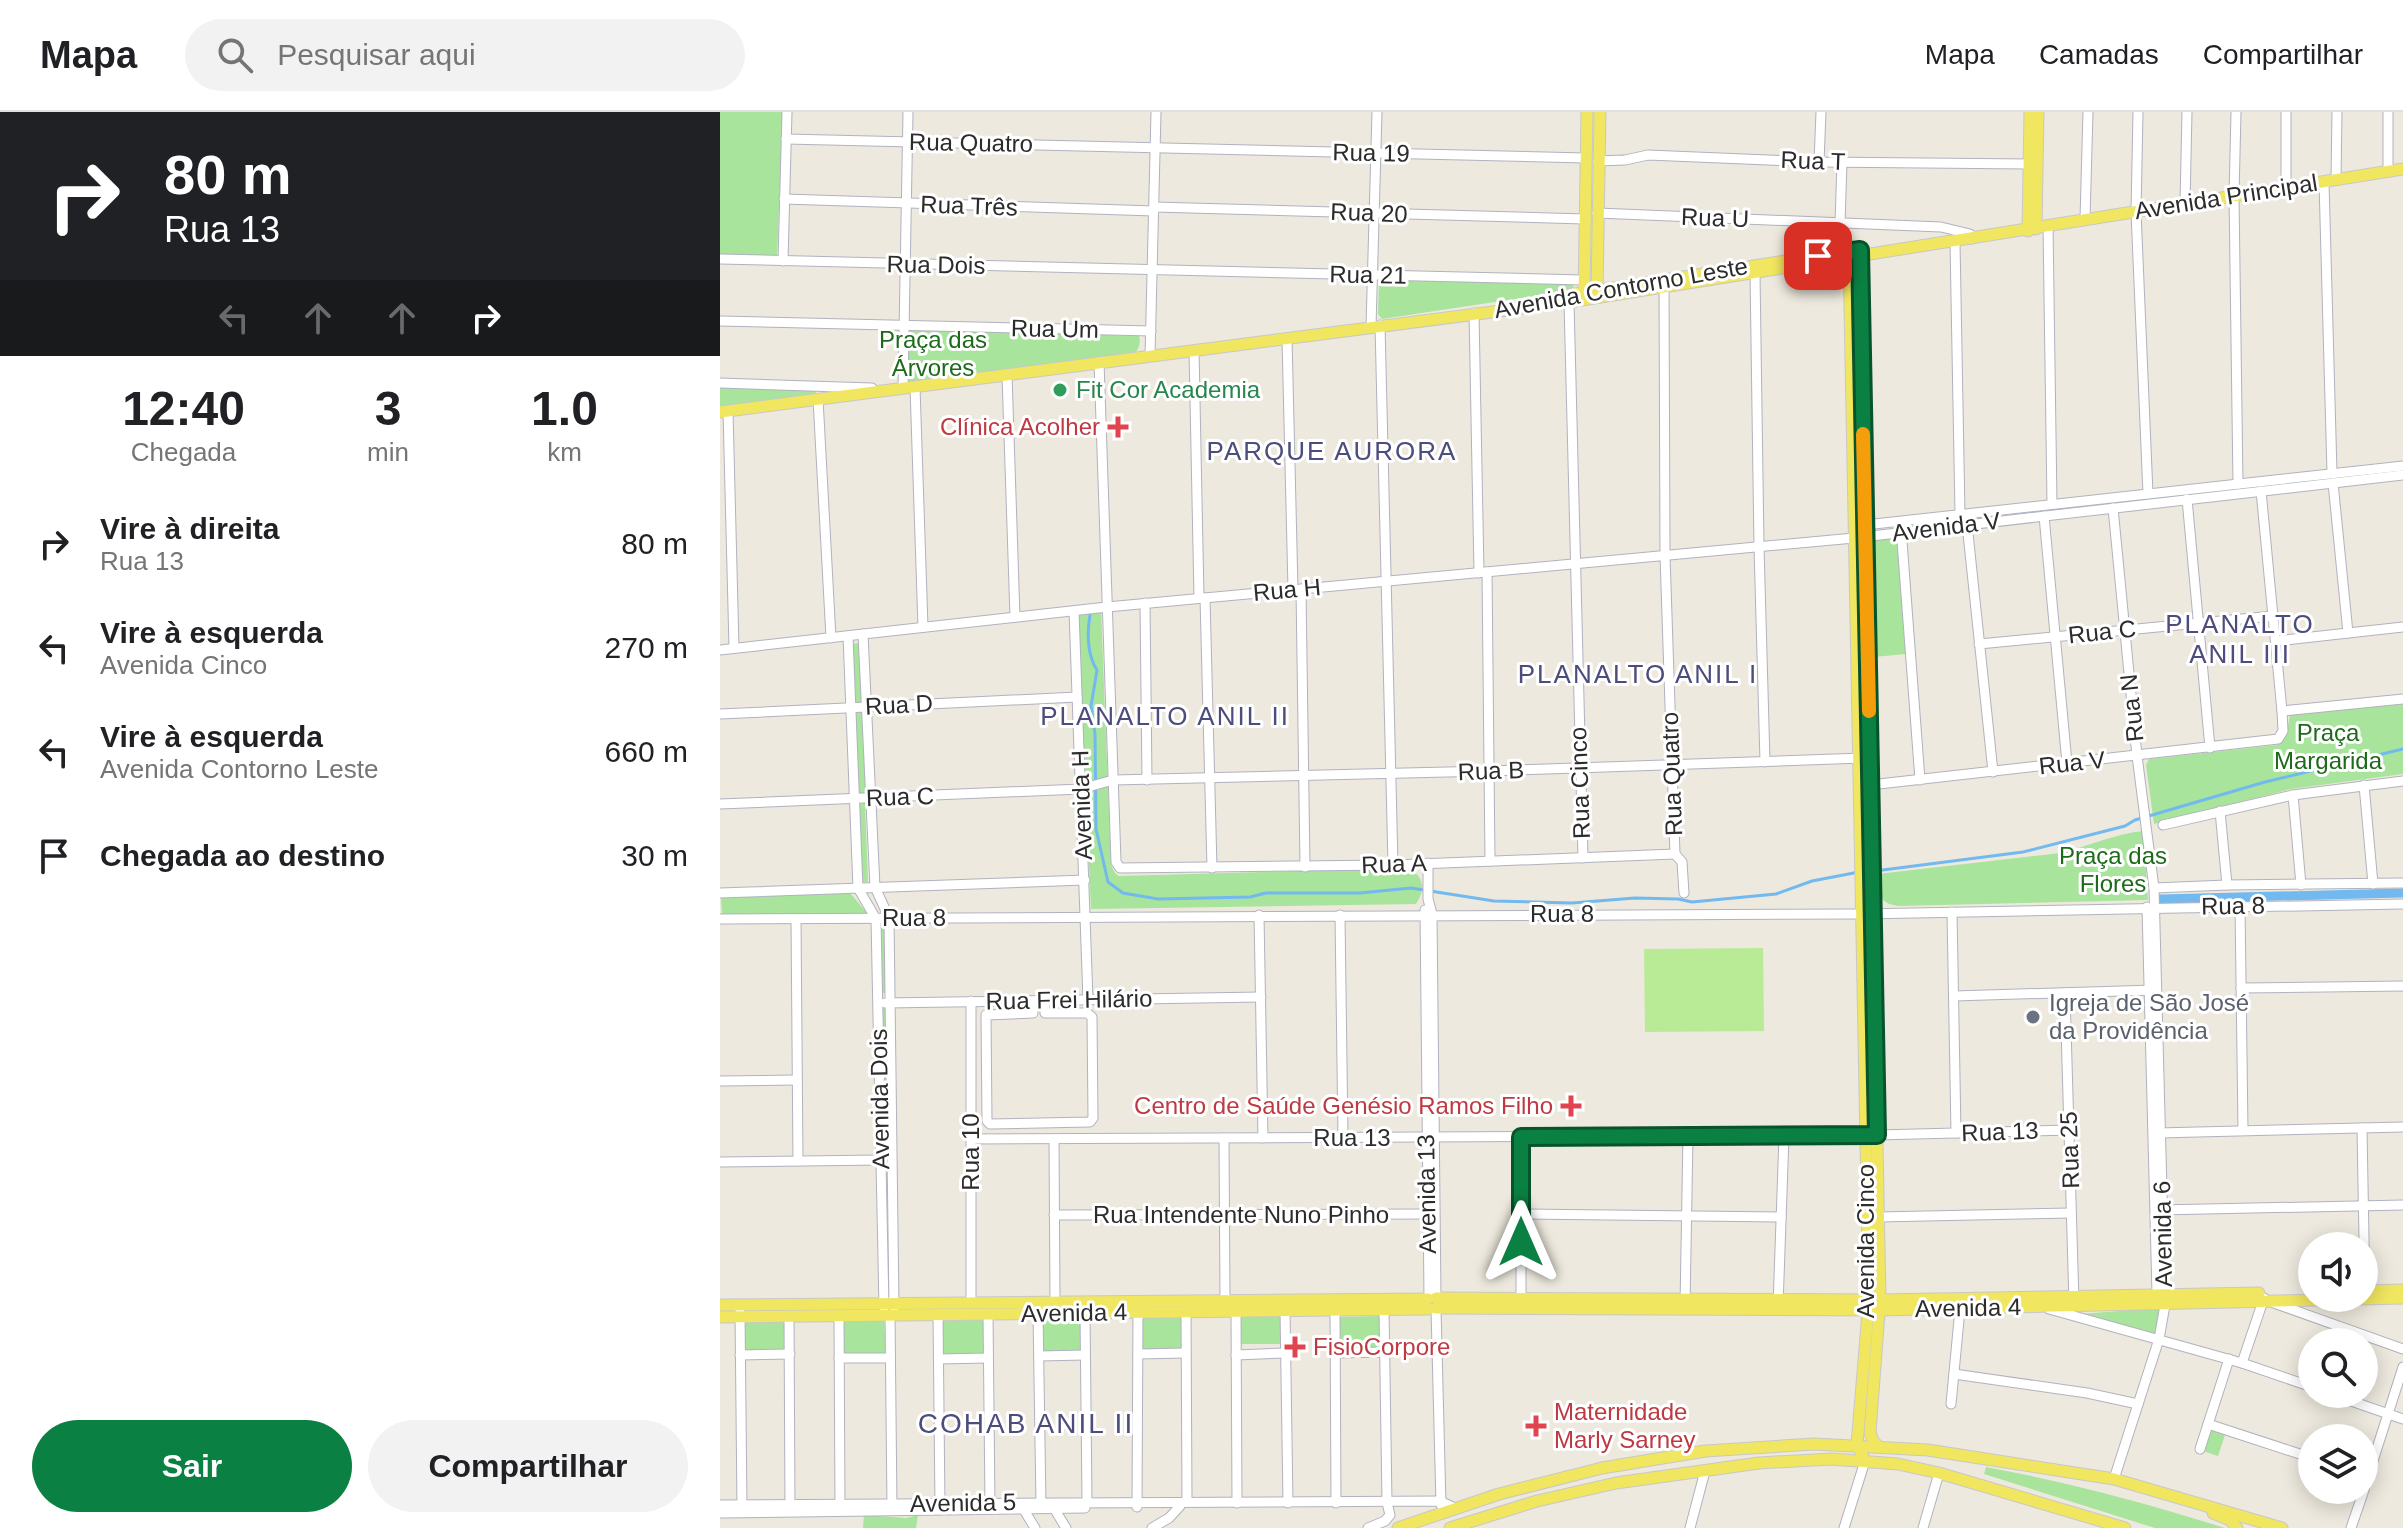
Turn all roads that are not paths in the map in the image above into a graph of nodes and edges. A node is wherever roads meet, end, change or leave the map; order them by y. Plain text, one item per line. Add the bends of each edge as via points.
1 (787, 112) edge
2 (908, 112) edge
3 (1156, 112) edge
4 (1377, 112) edge
5 (1587, 112) edge
6 (1600, 112) edge
7 (1821, 112) edge
8 (2030, 112) edge
9 (2038, 112) edge
10 (2088, 112) edge
11 (2138, 112) edge
12 (2187, 112) edge
13 (2236, 112) edge
14 (2286, 112) edge
15 (2337, 112) edge
16 (2388, 112) edge
17 (786, 139) junction
18 (908, 142) junction
19 (1155, 147) junction
20 (1376, 153) junction
21 (1586, 158) junction
22 (1598, 161) junction
23 (1819, 162) junction
24 (1842, 162) junction
25 (2029, 164) junction
26 (2403, 169) edge
27 (2388, 172) junction
28 (2330, 181) junction
29 (2286, 188) junction
30 (2234, 196) junction
31 (784, 199) junction
32 (907, 204) junction
33 (2185, 204) junction
34 (1154, 209) junction
35 (2136, 212) junction
36 (1374, 213) junction
37 (1597, 213) junction
38 (1585, 219) junction
39 (2085, 219) junction
40 (1840, 223) junction
41 (2035, 227) junction
42 (1971, 236) junction
43 (1955, 242) junction
44 (1854, 254) junction
45 (720, 259) edge
46 (783, 261) junction
47 (1596, 263) junction
48 (906, 264) junction
49 (1152, 270) junction
50 (1755, 273) junction
51 (1372, 276) junction
52 (1631, 283) junction
53 (1664, 283) junction
54 (1584, 291) junction
55 (1597, 293) junction
56 (1569, 302) junction
57 (1474, 313) junction
58 (720, 321) edge
59 (905, 326) junction
60 (1376, 326) junction
61 (1151, 331) junction
62 (1287, 338) junction
63 (1194, 350) junction
64 (1150, 356) junction
65 (1099, 362) junction
66 (1007, 375) junction
67 (720, 383) edge
68 (909, 387) junction
69 (890, 390) junction
70 (818, 399) junction
71 (724, 412) edge
72 (2403, 466) edge
73 (2403, 475) edge
74 (2332, 478) junction
75 (2238, 484) junction
76 (2261, 491) junction
77 (2148, 494) junction
78 (2187, 499) junction
79 (2052, 504) junction
80 (2113, 508) junction
81 (1960, 514) junction
82 (2044, 516) junction
83 (1900, 521) junction
84 (1967, 524) junction
85 (1901, 532) junction
86 (1862, 533) junction
87 (1759, 547) junction
88 (1665, 556) junction
89 (1574, 564) junction
90 (1483, 572) junction
91 (1387, 581) junction
92 (1297, 589) junction
93 (1202, 598) junction
94 (1145, 603) junction
95 (1107, 607) junction
96 (1074, 611) junction
97 (2273, 616) junction
98 (1015, 617) junction
99 (2199, 623) junction
100 (923, 627) junction
101 (2403, 627) edge
102 (2124, 630) junction
103 (2348, 633) junction
104 (863, 634) junction
105 (848, 636) junction
106 (2054, 637) junction
107 (831, 638) junction
108 (2276, 641) junction
109 (1979, 644) junction
110 (734, 648) junction
111 (720, 650) edge
112 (1077, 697) junction
113 (2403, 699) edge
114 (867, 707) junction
115 (850, 708) junction
116 (2282, 711) junction
117 (720, 714) edge
118 (2210, 748) junction
119 (2137, 756) junction
120 (1864, 758) junction
121 (1765, 762) junction
122 (2067, 763) junction
123 (1672, 765) junction
124 (1580, 768) junction
125 (1489, 771) junction
126 (1993, 772) junction
127 (1391, 774) junction
128 (1304, 776) junction
129 (1210, 778) junction
130 (1147, 780) junction
131 (1920, 780) junction
132 (2403, 781) edge
133 (1103, 783) junction
134 (1870, 785) junction
135 (2364, 785) junction
136 (1081, 789) junction
137 (2293, 795) junction
138 (854, 799) junction
139 (871, 799) junction
140 (720, 804) edge
141 (2220, 811) junction
142 (2163, 825) dead end
143 (1866, 849) junction
144 (1675, 854) junction
145 (1583, 858) junction
146 (1490, 861) junction
147 (1428, 863) junction
148 (1393, 865) junction
149 (1305, 867) junction
150 (1212, 868) junction
151 (1085, 880) junction
152 (2403, 883) edge
153 (2373, 884) junction
154 (2227, 885) junction
155 (2301, 885) junction
156 (875, 887) junction
157 (858, 888) junction
158 (2154, 888) junction
159 (720, 893) edge
160 (1684, 893) dead end
161 (2403, 904) edge
162 (2240, 906) junction
163 (2151, 907) junction
164 (1952, 912) junction
165 (1428, 914) junction
166 (1867, 914) junction
167 (1259, 915) junction
168 (1340, 915) junction
169 (1086, 917) junction
170 (889, 918) junction
171 (720, 919) edge
172 (796, 919) junction
173 (876, 919) junction
174 (2403, 986) edge
175 (2241, 988) junction
176 (2153, 990) junction
177 (2065, 993) junction
178 (1954, 996) junction
179 (1261, 997) junction
180 (1088, 1000) junction
181 (971, 1001) junction
182 (890, 1002) junction
183 (878, 1003) junction
184 (1045, 1004) dead end
185 (1033, 1005) dead end
186 (797, 1080) junction
187 (720, 1081) edge
188 (2403, 1127) edge
189 (2362, 1128) junction
190 (2069, 1130) junction
191 (2243, 1130) junction
192 (1956, 1133) junction
193 (2157, 1133) junction
194 (1871, 1135) junction
195 (1688, 1136) junction
196 (1784, 1136) junction
197 (1430, 1137) junction
198 (1521, 1137) junction
199 (1224, 1138) junction
200 (1263, 1138) junction
201 (1343, 1138) junction
202 (971, 1139) junction
203 (1054, 1139) junction
204 (881, 1160) junction
205 (798, 1161) junction
206 (720, 1162) edge
207 (2403, 1205) edge
208 (2364, 1206) junction
209 (2159, 1210) junction
210 (2071, 1213) junction
211 (1224, 1214) junction
212 (1431, 1214) junction
213 (1521, 1214) junction
214 (1054, 1215) junction
215 (1686, 1215) junction
216 (1781, 1217) junction
217 (1878, 1217) junction
218 (2364, 1232) edge
219 (2403, 1290) edge
220 (2298, 1293) edge
221 (2378, 1293) edge
222 (2298, 1295) edge
223 (2378, 1295) edge
224 (2264, 1296) junction
225 (2162, 1298) junction
226 (2403, 1298) edge
227 (1521, 1299) junction
228 (1225, 1300) junction
229 (2074, 1301) junction
230 (1055, 1302) junction
231 (971, 1303) junction
232 (1433, 1303) junction
233 (1655, 1304) junction
234 (1685, 1304) junction
235 (720, 1305) edge
236 (1310, 1305) junction
237 (1778, 1305) junction
238 (1874, 1305) junction
239 (1207, 1306) junction
240 (1109, 1307) junction
241 (2042, 1307) junction
242 (1011, 1308) junction
243 (1384, 1309) junction
244 (1960, 1309) junction
245 (889, 1310) junction
246 (1285, 1310) junction
247 (1335, 1310) junction
248 (740, 1311) junction
249 (1186, 1311) junction
250 (1236, 1311) junction
251 (1138, 1312) junction
252 (1038, 1313) junction
253 (1085, 1313) junction
254 (938, 1314) junction
255 (988, 1314) junction
256 (789, 1316) junction
257 (839, 1316) junction
258 (720, 1317) edge
259 (2159, 1339) junction
260 (2403, 1349) edge
261 (1385, 1352) junction
262 (1186, 1353) junction
263 (1285, 1353) junction
264 (1335, 1353) junction
265 (790, 1354) junction
266 (1138, 1354) junction
267 (740, 1355) junction
268 (1085, 1355) junction
269 (1236, 1355) junction
270 (1039, 1356) junction
271 (839, 1358) junction
272 (890, 1358) junction
273 (988, 1358) junction
274 (939, 1359) junction
275 (2229, 1359) junction
276 (2242, 1363) junction
277 (2403, 1367) edge
278 (1954, 1374) junction
279 (2298, 1382) edge
280 (1951, 1404) dead end
281 (2138, 1404) junction
282 (2371, 1408) edge
283 (2388, 1414) junction
284 (2403, 1419) edge
285 (2208, 1424) junction
286 (2378, 1442) edge
287 (1857, 1445) junction
288 (1878, 1446) junction
289 (2200, 1449) dead end
290 (2298, 1453) edge
291 (1865, 1461) junction
292 (1705, 1471) junction
293 (1939, 1473) junction
294 (2114, 1479) junction
295 (1440, 1501) junction
296 (1087, 1502) junction
297 (1184, 1503) junction
298 (1237, 1503) junction
299 (1288, 1503) junction
300 (1336, 1503) junction
301 (1387, 1503) junction
302 (1137, 1504) junction
303 (2359, 1504) edge
304 (720, 1505) edge
305 (1046, 1506) junction
306 (940, 1507) junction
307 (990, 1507) junction
308 (790, 1508) junction
309 (840, 1508) junction
310 (892, 1508) junction
311 (742, 1509) junction
312 (1457, 1509) junction
313 (1024, 1510) junction
314 (720, 1513) edge
315 (1441, 1514) junction
316 (2099, 1524) edge
317 (1035, 1528) edge
318 (1066, 1528) edge
319 (1152, 1528) edge
320 (1368, 1528) edge
321 (1398, 1528) edge
322 (1450, 1528) edge
323 (1690, 1528) edge
324 (1844, 1528) edge
325 (1923, 1528) edge
326 (2125, 1528) edge
327 (2139, 1528) edge
328 (2237, 1528) edge
329 (2282, 1528) edge
330 (2351, 1528) edge

1 - 17 street
2 - 18 street
3 - 19 street
4 - 20 street
5 - 21 main road
6 - 22 main road
7 - 23 street
8 - 25 main road
9 - 41 main road
10 - 39 street
11 - 35 street
12 - 33 street
13 - 30 street
14 - 29 street
15 - 28 street
16 - 27 street
17 - 18 street, Rua Quatro
17 - 31 street
18 - 19 street, Rua Quatro
18 - 32 street
19 - 20 street, Rua 19
19 - 34 street
20 - 21 street, Rua 19
20 - 36 street
21 - 38 main road
22 - 23 street, Rua T via 1648,155
22 - 37 main road
23 - 24 street, Rua T
24 - 25 street, Rua T
24 - 40 street
25 - 41 main road
26 - 27 main road, Avenida Principal
27 - 28 main road, Avenida Principal
28 - 29 main road, Avenida Principal
28 - 74 street
29 - 30 main road, Avenida Principal
30 - 33 main road, Avenida Principal
30 - 75 street
31 - 32 street, Rua Três
31 - 46 street
32 - 34 street, Rua Três
32 - 48 street
33 - 35 main road, Avenida Principal
34 - 36 street, Rua 20
34 - 49 street
35 - 39 main road, Avenida Principal
35 - 77 street
36 - 38 street, Rua 20
36 - 51 street
37 - 40 street, Rua U
37 - 47 main road
38 - 54 main road
39 - 41 main road, Avenida Principal
40 - 42 street, Rua U via 1941,227
41 - 42 main road, Avenida Contorno Leste
41 - 79 street
42 - 43 main road, Avenida Contorno Leste
42 - 44 main road, Avenida Contorno Leste
43 - 44 main road, Avenida Contorno Leste
43 - 81 street
44 - 50 main road, Avenida Contorno Leste
44 - 53 main road, Avenida Contorno Leste
44 - 86 main road, Avenida Cinco
44 - 86 main road, Avenida Cinco
45 - 46 street, Rua Dois
46 - 48 street, Rua Dois
47 - 52 main road via 1603,279
47 - 55 main road
48 - 49 street, Rua Dois
48 - 59 street
49 - 51 street, Rua 21
49 - 61 street
50 - 53 main road, Avenida Contorno Leste
50 - 87 street
51 - 54 street, Rua 21
51 - 60 street
52 - 53 main road, Avenida Contorno Leste
52 - 55 main road, Avenida Contorno Leste
53 - 55 main road, Avenida Contorno Leste
53 - 88 street, Rua Quatro
54 - 55 main road, Avenida Contorno Leste
54 - 56 main road, Avenida Contorno Leste
54 - 57 main road, Avenida Contorno Leste
56 - 57 main road, Avenida Contorno Leste
56 - 89 street, Rua Cinco
57 - 60 main road, Avenida Contorno Leste
57 - 90 street
58 - 59 street, Rua Um
59 - 61 street, Rua Um
59 - 68 street
60 - 62 main road, Avenida Contorno Leste
60 - 91 street
61 - 64 street
62 - 63 main road, Avenida Contorno Leste
62 - 92 street
63 - 64 main road, Avenida Contorno Leste
63 - 93 street
64 - 65 main road, Avenida Contorno Leste
65 - 66 main road, Avenida Contorno Leste
65 - 95 street
66 - 68 main road, Avenida Contorno Leste
66 - 98 street
67 - 69 street
68 - 69 main road, Avenida Contorno Leste
68 - 100 street
69 - 70 main road, Avenida Contorno Leste
70 - 71 main road, Avenida Contorno Leste
70 - 107 street
71 - 110 street
72 - 74 street, Avenida V
73 - 74 street, Avenida V
74 - 75 street, Avenida V
74 - 76 street, Avenida V
74 - 103 street
75 - 77 street, Avenida V
76 - 78 street, Avenida V
76 - 97 street
77 - 79 street, Avenida V
78 - 80 street, Avenida V
78 - 99 street
79 - 81 street, Avenida V
80 - 82 street, Avenida V
80 - 102 street, Rua N
81 - 83 street, Avenida V
82 - 84 street, Avenida V
82 - 106 street
83 - 85 street
83 - 86 street, Avenida V
84 - 85 street, Avenida V
84 - 109 street
85 - 86 street, Avenida V
85 - 131 street
86 - 87 street, Rua H
86 - 120 main road, Avenida Cinco
87 - 88 street, Rua H
87 - 121 street
88 - 89 street, Rua H
88 - 123 street, Rua Quatro
89 - 90 street, Rua H
89 - 124 street, Rua Cinco
90 - 91 street, Rua H
90 - 125 street
91 - 92 street, Rua H
91 - 127 street
92 - 93 street, Rua H
92 - 128 street
93 - 94 street, Rua H
93 - 129 street
94 - 95 street, Rua H
94 - 130 street
95 - 96 street, Rua H
95 - 133 street
96 - 98 street, Rua H
96 - 112 street, Avenida H
97 - 99 street, Rua C
97 - 108 street
98 - 100 street, Rua H
99 - 102 street, Rua C
99 - 118 street
100 - 104 street, Rua H
101 - 103 street
102 - 106 street, Rua C
102 - 119 street, Rua N
103 - 108 street
104 - 105 street, Rua H
104 - 114 street
105 - 107 street, Rua H
105 - 115 street
106 - 109 street, Rua C
106 - 122 street
107 - 110 street, Rua H
108 - 116 street
109 - 126 street
110 - 111 street, Rua H
112 - 114 street, Rua D
112 - 136 street, Avenida H
113 - 116 street
114 - 115 street, Rua D
114 - 139 street
115 - 117 street, Rua D
115 - 138 street
116 - 118 street, Rua V via 2283,731 2275,741
118 - 119 street, Rua V
119 - 122 street, Rua V
119 - 158 street, Rua N
120 - 121 street, Rua B
120 - 134 main road, Avenida Cinco
120 - 143 main road, Avenida Cinco
121 - 123 street, Rua B
122 - 126 street, Rua V
123 - 124 street, Rua B
123 - 144 street, Rua Quatro
124 - 125 street, Rua B
124 - 145 street, Rua Cinco
125 - 127 street, Rua B
125 - 146 street
126 - 131 street, Rua V
127 - 128 street, Rua B
127 - 148 street
128 - 129 street, Rua B
128 - 149 street
129 - 130 street, Rua B
129 - 150 street
130 - 133 street, Rua B
131 - 134 street, Rua V
132 - 135 street
133 - 136 street, Rua C
133 - 150 street, Rua A via 1116,862 1124,869
134 - 143 main road, Avenida Cinco
135 - 137 street
135 - 153 street
136 - 139 street, Rua C
136 - 151 street, Avenida H
137 - 141 street
137 - 155 street
138 - 139 street, Rua C
138 - 140 street, Rua C
138 - 157 street
139 - 156 street
141 - 142 street
141 - 154 street
143 - 166 main road, Avenida Cinco
144 - 145 street, Rua A
144 - 160 street, Rua Quatro via 1682,862
145 - 146 street, Rua A
146 - 147 street, Rua A
147 - 148 street, Rua A
147 - 165 street, Avenida 13
148 - 149 street, Rua A
149 - 150 street, Rua A
151 - 156 street
151 - 169 street, Avenida H
152 - 153 street
153 - 155 street
154 - 155 street
154 - 158 street
156 - 157 street
156 - 170 street, Avenida Dois
157 - 159 street
157 - 173 street, Avenida Dois
158 - 163 street, Rua N
161 - 162 street, Rua 8
162 - 163 street, Rua 8
162 - 175 street
163 - 164 street, Rua 8
163 - 176 street, Avenida 6
164 - 166 street, Rua 8
164 - 178 street
165 - 166 street, Rua 8
165 - 168 street, Rua 8
165 - 197 street, Avenida 13
166 - 194 main road, Avenida Cinco
167 - 168 street, Rua 8
167 - 169 street, Rua 8
167 - 179 street
168 - 201 street
169 - 170 street, Rua 8
169 - 180 street, Avenida H
170 - 173 street, Rua 8
170 - 182 street, Avenida Dois
171 - 172 street, Rua 8
172 - 173 street, Rua 8
172 - 186 street
173 - 183 street, Avenida Dois
174 - 175 street
175 - 191 street
176 - 177 street
176 - 193 street, Avenida 6
177 - 178 street
177 - 190 street, Rua 25
178 - 192 street
179 - 180 street, Rua Frei Hilário
179 - 200 street
180 - 181 street, Rua Frei Hilário
181 - 182 street, Rua Frei Hilário
181 - 202 street, Rua 10
182 - 183 street, Rua Frei Hilário
182 - 245 street, Avenida Dois
183 - 204 street, Avenida Dois
184 - 185 street via 1045,1013 1092,1017 1093,1118 990,1124 986,1015 1033,1013
186 - 187 street
186 - 205 street
188 - 189 street
189 - 191 street
189 - 208 street
190 - 192 street, Rua 13
190 - 210 street, Rua 25
191 - 193 street
192 - 194 street, Rua 13
193 - 209 street, Avenida 6
194 - 196 street, Rua 13
194 - 217 main road, Avenida Cinco
194 - 238 main road, Avenida Cinco
195 - 196 street, Rua 13
195 - 198 street, Rua 13
195 - 215 street
196 - 216 street
197 - 198 street, Rua 13
197 - 201 street, Rua 13
197 - 212 street, Avenida 13
198 - 213 street
199 - 200 street, Rua 13
199 - 203 street, Rua 13
199 - 211 street
200 - 201 street, Rua 13
202 - 203 street, Rua 13
202 - 231 street, Rua 10
203 - 214 street
204 - 205 street
204 - 245 street, Avenida Dois
205 - 206 street
207 - 208 street
208 - 209 street
208 - 218 street
209 - 225 street, Avenida 6
210 - 217 street
210 - 229 street, Rua 25
211 - 212 street, Rua Intendente Nuno Pinho
211 - 214 street, Rua Intendente Nuno Pinho
211 - 228 street
212 - 232 street, Avenida 13
213 - 215 street
213 - 227 street
214 - 230 street
215 - 216 street
215 - 234 street
216 - 237 street
217 - 238 main road, Avenida Cinco
219 - 221 main road, Avenida 4
220 - 224 main road, Avenida 4
222 - 224 main road, Avenida 4
223 - 226 main road, Avenida 4
224 - 225 main road, Avenida 4
224 - 260 street
224 - 276 street
225 - 229 main road, Avenida 4
225 - 259 street, Avenida 6
227 - 232 main road, Avenida 4
227 - 233 main road, Avenida 4
228 - 236 main road, Avenida 4
228 - 239 main road, Avenida 4
229 - 238 main road, Avenida 4
229 - 241 main road, Avenida 4
230 - 240 main road, Avenida 4
230 - 242 main road, Avenida 4
231 - 242 main road, Avenida 4
231 - 245 main road, Avenida 4
232 - 233 main road, Avenida 4
232 - 236 main road, Avenida 4
232 - 243 main road, Avenida 4
232 - 295 street, Avenida 13
233 - 234 main road, Avenida 4
234 - 237 main road, Avenida 4
235 - 248 main road, Avenida 4
236 - 246 main road, Avenida 4
236 - 247 main road, Avenida 4
237 - 238 main road, Avenida 4
238 - 244 main road, Avenida 4
238 - 287 main road, Avenida Cinco
238 - 288 main road, Avenida Cinco via 1870,1432
239 - 240 main road, Avenida 4
239 - 249 main road, Avenida 4
239 - 250 main road, Avenida 4
240 - 251 main road, Avenida 4
240 - 253 main road, Avenida 4
241 - 244 main road, Avenida 4
241 - 259 street
242 - 252 main road, Avenida 4
242 - 255 main road, Avenida 4
243 - 247 main road, Avenida 4
243 - 261 street
244 - 278 street
245 - 248 main road, Avenida 4
245 - 254 main road, Avenida 4
245 - 257 main road, Avenida 4
245 - 272 street
246 - 250 main road, Avenida 4
246 - 263 street
247 - 264 street
248 - 256 main road, Avenida 4
248 - 258 main road, Avenida 4
248 - 267 street
249 - 251 main road, Avenida 4
249 - 262 street
250 - 269 street
251 - 266 street
252 - 253 main road, Avenida 4
252 - 270 street
253 - 268 street
254 - 255 main road, Avenida 4
254 - 274 street
255 - 273 street
256 - 257 main road, Avenida 4
256 - 265 street
257 - 271 street
259 - 275 street
259 - 281 street, Avenida 6
261 - 264 street
261 - 301 street
262 - 266 street
262 - 297 street
263 - 269 street
263 - 299 street
264 - 300 street
265 - 267 street
265 - 308 street
266 - 302 street
267 - 311 street
268 - 270 street
268 - 296 street
269 - 298 street
270 - 305 street
271 - 272 street
271 - 309 street
272 - 310 street
273 - 274 street
273 - 307 street
274 - 306 street
275 - 276 street
275 - 285 street
276 - 279 street
277 - 283 street
278 - 280 street
278 - 281 street
281 - 294 street, Avenida 6
282 - 283 street
283 - 284 street
283 - 286 street
285 - 289 street
285 - 290 street
287 - 288 main road
287 - 291 main road
287 - 312 main road via 1705,1451 1602,1468
288 - 294 main road
291 - 292 main road via 1790,1460
291 - 293 main road
291 - 324 street
292 - 322 main road via 1616,1483
292 - 323 street
293 - 316 main road
293 - 325 street
294 - 328 main road via 2227,1518
294 - 329 main road
295 - 301 street, Avenida 5
295 - 312 street, Avenida 5
295 - 315 street, Avenida 13
296 - 302 street, Avenida 5
296 - 305 street, Avenida 5
297 - 298 street, Avenida 5
297 - 302 street, Avenida 5
297 - 319 street
298 - 299 street, Avenida 5
299 - 300 street, Avenida 5
300 - 301 street, Avenida 5
301 - 320 street via 1388,1519
302 - 305 street, Avenida 5
303 - 330 street
304 - 311 street, Avenida 5
305 - 307 street, Avenida 5
305 - 313 street, Avenida 5
305 - 318 street
306 - 307 street, Avenida 5
306 - 310 street, Avenida 5
307 - 313 street, Avenida 5
308 - 309 street, Avenida 5
308 - 311 street, Avenida 5
309 - 310 street, Avenida 5
311 - 314 street, Avenida 5
312 - 315 main road
313 - 317 street
315 - 321 main road
316 - 326 main road
316 - 327 main road

